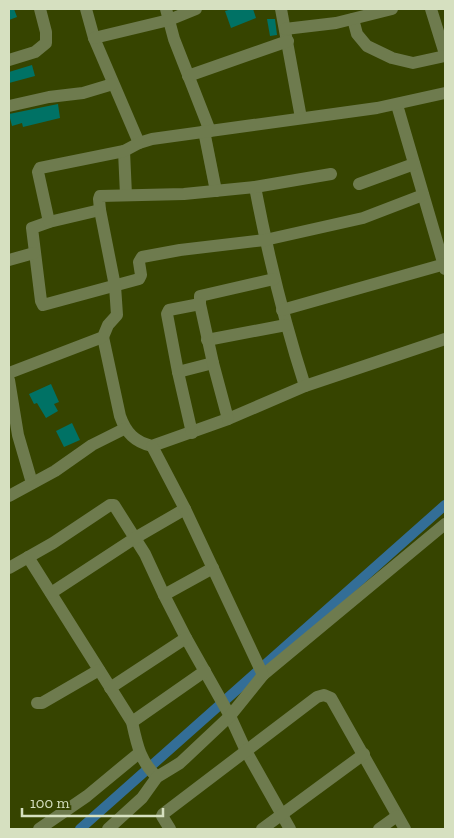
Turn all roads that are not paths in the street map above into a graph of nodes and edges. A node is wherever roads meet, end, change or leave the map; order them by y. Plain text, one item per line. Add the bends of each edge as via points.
1 (40, 9) edge
2 (86, 9) edge
3 (196, 9) edge
4 (281, 9) edge
5 (392, 9) edge
6 (431, 9) edge
7 (167, 14) edge
8 (352, 19) junction
9 (287, 35) junction
10 (94, 38) junction
11 (445, 55) edge
12 (9, 60) edge
13 (188, 76) junction
14 (113, 84) junction
15 (445, 93) edge
16 (397, 105) junction
17 (9, 106) edge
18 (301, 118) junction
19 (207, 131) junction
20 (139, 143) junction
21 (124, 151) junction
22 (414, 164) junction
23 (331, 174) dead end
24 (359, 184) dead end
25 (255, 187) junction
26 (216, 191) junction
27 (126, 195) junction
28 (423, 195) junction
29 (100, 210) junction
30 (50, 222) junction
31 (265, 240) junction
32 (34, 253) junction
33 (9, 260) edge
34 (445, 266) edge
35 (274, 279) junction
36 (115, 286) junction
37 (200, 304) junction
38 (282, 310) junction
39 (286, 325) junction
40 (103, 337) junction
41 (445, 339) edge
42 (207, 340) junction
43 (212, 363) junction
44 (178, 372) junction
45 (9, 373) edge
46 (9, 380) edge
47 (305, 386) junction
48 (228, 419) junction
49 (124, 429) junction
50 (192, 433) junction
51 (14, 438) edge
52 (152, 446) junction
53 (32, 483) junction
54 (9, 496) edge
55 (185, 509) junction
56 (445, 524) edge
57 (135, 538) junction
58 (28, 557) junction
59 (9, 568) edge
60 (212, 568) junction
61 (51, 593) junction
62 (164, 595) junction
63 (186, 638) junction
64 (99, 670) junction
65 (205, 671) junction
66 (263, 675) junction
67 (110, 688) junction
68 (37, 704) dead end
69 (230, 716) junction
70 (132, 722) junction
71 (246, 751) junction
72 (139, 753) junction
73 (364, 754) junction
74 (157, 777) junction
75 (282, 815) junction
76 (397, 816) junction
77 (39, 829) edge
78 (108, 829) edge
79 (170, 829) edge
80 (262, 829) edge
81 (290, 829) edge
82 (379, 829) edge
83 (405, 829) edge

1 - 12 street via 46,43 35,52
2 - 10 street
3 - 7 street
4 - 9 street
5 - 8 street
6 - 11 street
7 - 10 street
7 - 13 street
8 - 9 street
8 - 11 street via 357,34 367,46 392,58 413,63
9 - 13 street
9 - 18 street
10 - 14 street
13 - 19 street
14 - 17 street via 83,93
14 - 20 street
15 - 16 street
16 - 18 street
16 - 22 street
18 - 19 street
19 - 20 street
19 - 26 street
20 - 21 street
21 - 27 street
21 - 30 street via 40,168 38,172
22 - 24 street
22 - 28 street
23 - 25 street
25 - 26 street
25 - 31 street
26 - 27 street
27 - 29 street via 100,196
28 - 31 street via 364,218
28 - 34 street
29 - 30 street
29 - 36 street
30 - 32 street via 32,228
31 - 35 street
31 - 36 street via 142,257 139,262 141,277
32 - 33 street
32 - 36 street via 43,305
34 - 38 street
35 - 37 street via 202,295
35 - 38 street
36 - 40 street via 117,313
37 - 42 street
37 - 44 street via 168,312
38 - 39 street
39 - 42 street
39 - 47 street
40 - 45 street
40 - 49 street
41 - 47 street
42 - 43 street
43 - 44 street
43 - 48 street
44 - 50 street
46 - 51 street
47 - 48 street
48 - 50 street
49 - 52 street via 138,441
49 - 53 street
50 - 52 street
51 - 53 street
52 - 55 street
53 - 54 street
55 - 57 street
55 - 60 street
56 - 66 street
57 - 58 street via 111,504
57 - 61 street
57 - 62 street
58 - 59 street
58 - 61 street
60 - 62 street
60 - 66 street
61 - 64 street
62 - 63 street
63 - 65 street
63 - 67 street
64 - 67 street
64 - 68 street
65 - 69 street
65 - 70 street
66 - 69 street
67 - 70 street
69 - 71 street
69 - 74 street via 180,763
70 - 72 street
71 - 73 street via 324,695 331,698
71 - 75 street
71 - 79 street via 163,814
72 - 74 street
72 - 77 street via 87,796
73 - 75 street
73 - 76 street
74 - 78 street via 142,798
75 - 80 street
75 - 81 street
76 - 82 street
76 - 83 street

